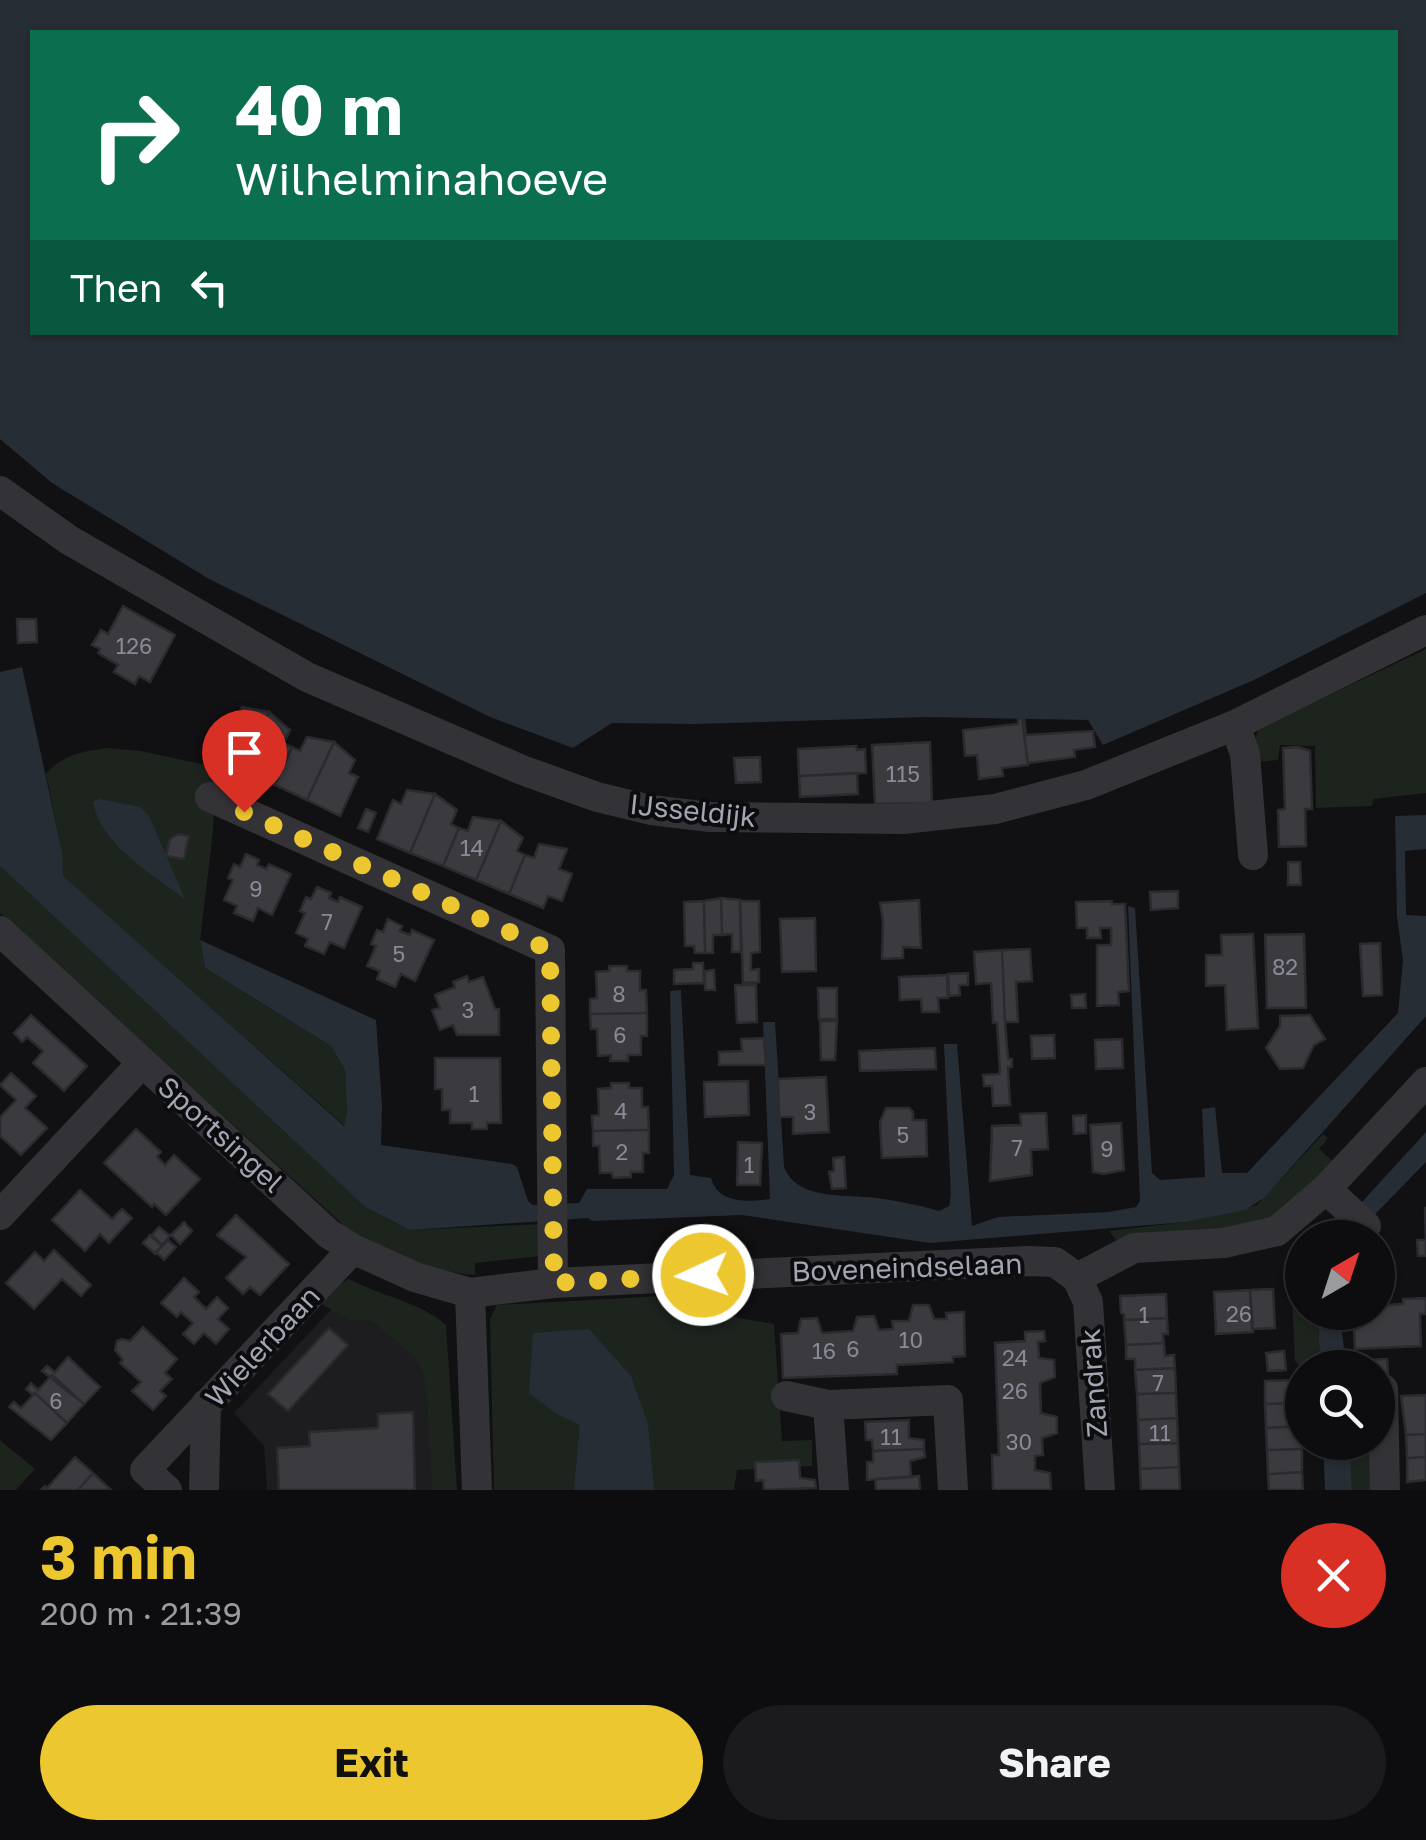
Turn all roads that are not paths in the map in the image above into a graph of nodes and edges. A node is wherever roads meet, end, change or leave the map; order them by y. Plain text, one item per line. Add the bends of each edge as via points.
1 (0, 491) edge
2 (1426, 630) edge
3 (1234, 725) junction
4 (210, 796) dead end
5 (1253, 855) dead end
6 (0, 931) edge
7 (142, 1063) junction
8 (1426, 1082) edge
9 (1326, 1190) junction
10 (0, 1215) edge
11 (1359, 1218) dead end
12 (353, 1249) junction
13 (1077, 1278) junction
14 (554, 1283) junction
15 (470, 1293) junction
16 (786, 1396) dead end
17 (206, 1404) junction
18 (828, 1405) junction
19 (1385, 1460) edge
20 (167, 1490) edge
21 (204, 1490) edge
22 (477, 1490) edge
23 (834, 1490) edge
24 (952, 1490) edge
25 (1100, 1490) edge
26 (1386, 1490) edge

1 - 3 street, IJsseldijk via 69,540 307,676 522,770 650,810 903,819 995,808 1086,786
2 - 3 street, IJsseldijk
3 - 5 street via 1245,754
4 - 14 street via 550,950
6 - 7 street, Sportsingel
7 - 10 street
7 - 12 street, Sportsingel
8 - 9 street
9 - 11 street
9 - 13 street via 1277,1230 1224,1244 1134,1248
12 - 15 street, Sportsingel via 415,1278
12 - 17 street, Wielerbaan
13 - 14 street, Boveneindselaan via 1055,1262 1029,1261
13 - 25 street, Zandrak via 1088,1302
14 - 15 street, Sportsingel
15 - 22 street
16 - 18 street
17 - 20 street, Wielerbaan via 145,1470
17 - 21 street
18 - 23 street
18 - 24 street via 948,1400
19 - 26 street

